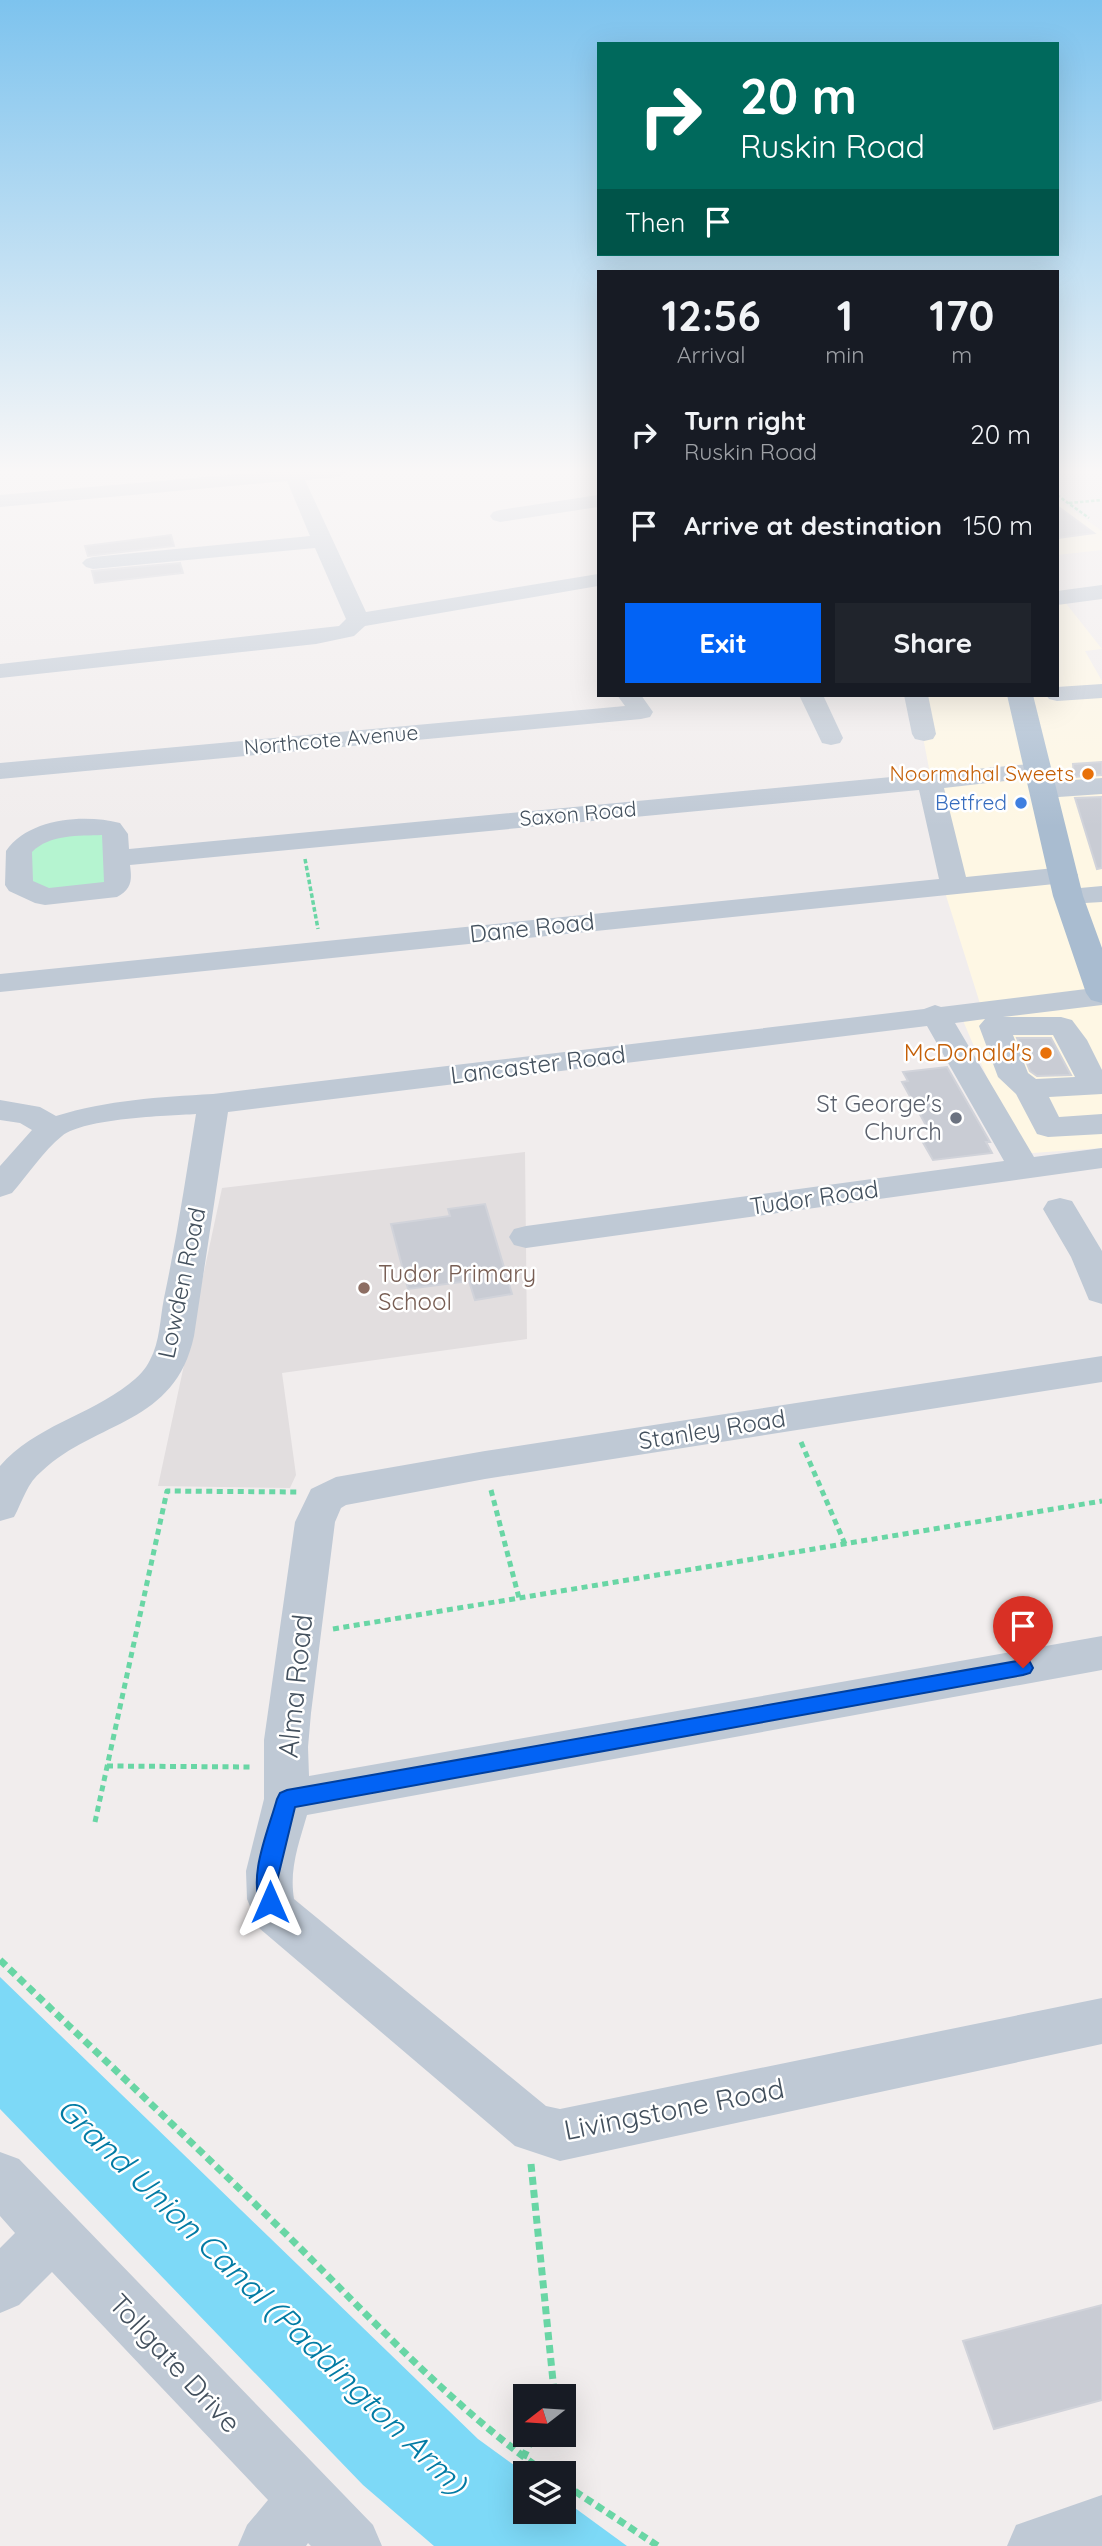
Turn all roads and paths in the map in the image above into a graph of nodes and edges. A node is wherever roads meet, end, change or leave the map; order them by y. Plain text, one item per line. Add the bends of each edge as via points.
1 (344, 590) edge
2 (539, 590) edge
3 (1102, 592) edge
4 (1059, 598) edge
5 (358, 620) junction
6 (0, 671) edge
7 (1102, 691) edge
8 (1059, 694) edge
9 (630, 697) edge
10 (812, 697) edge
11 (916, 697) edge
12 (1028, 697) edge
13 (924, 734) dead end
14 (831, 738) dead end
15 (0, 771) edge
16 (1042, 780) junction
17 (930, 781) junction
18 (1102, 786) edge
19 (301, 841) junction
20 (116, 858) dead end
21 (954, 886) junction
22 (1066, 886) junction
23 (1102, 894) edge
24 (322, 950) junction
25 (0, 983) edge
26 (1102, 995) edge
27 (935, 1014) junction
28 (1095, 1085) edge
29 (1029, 1088) junction
30 (213, 1104) junction
31 (0, 1110) edge
32 (1102, 1123) edge
33 (52, 1128) junction
34 (1102, 1158) edge
35 (1024, 1168) junction
36 (0, 1186) edge
37 (1060, 1209) dead end
38 (526, 1237) dead end
39 (1102, 1292) edge
40 (1102, 1369) edge
41 (790, 1418) junction
42 (485, 1465) junction
43 (325, 1499) junction
44 (1102, 1501) edge
45 (0, 1506) edge
46 (845, 1544) junction
47 (519, 1598) junction
48 (299, 1633) junction
49 (1102, 1653) edge
50 (107, 1766) junction
51 (286, 1783) junction
52 (94, 1822) dead end
53 (276, 1913) joint
54 (0, 1960) edge
55 (1102, 2021) edge
56 (542, 2132) junction
57 (0, 2178) edge
58 (53, 2233) junction
59 (0, 2286) edge
60 (553, 2384) edge
61 (528, 2447) edge
62 (523, 2458) junction
63 (528, 2461) edge
64 (576, 2492) edge
65 (306, 2500) junction
66 (1102, 2525) edge
67 (268, 2546) edge
68 (352, 2546) edge
69 (658, 2546) edge
70 (1037, 2546) edge

1 - 5 street
2 - 5 street
3 - 4 street
5 - 6 street via 346,631 316,637
7 - 8 street
9 - 15 street, Northcote Avenue via 640,712
10 - 14 street
11 - 13 street
12 - 16 main road
16 - 17 street, Saxon Road
16 - 18 street, Saxon Road
16 - 22 main road
17 - 19 street, Saxon Road
17 - 21 street
19 - 20 street, Saxon Road
19 - 24 path
21 - 22 street, Dane Road
21 - 24 street, Dane Road
22 - 23 street, Dane Road
22 - 26 main road
24 - 25 street, Dane Road
26 - 27 street, Lancaster Road
27 - 30 street, Lancaster Road
27 - 35 street
28 - 29 street
28 - 29 street via 1061,1026 994,1026 1014,1077
28 - 32 street
29 - 32 street via 1048,1127
30 - 33 street, Lancaster Road via 141,1107
30 - 45 street, Lowden Road via 198,1219 163,1370 131,1402 26,1461 8,1481
31 - 33 street via 29,1114
33 - 36 street
34 - 35 street, Tudor Road
35 - 38 street, Tudor Road
37 - 39 street
40 - 41 street, Stanley Road
41 - 42 street, Stanley Road
41 - 46 path
42 - 43 street, Stanley Road via 352,1487
42 - 47 path
43 - 48 street, Alma Road via 315,1522
43 - 50 path via 300,1492 167,1491
44 - 46 path
46 - 47 path
47 - 48 path
48 - 51 street, Alma Road
49 - 51 street
50 - 51 path via 230,1768
50 - 52 path
51 - 53 street, Alma Road via 267,1877
53 - 56 street, Livingstone Road
54 - 62 path via 412,2360
55 - 56 street, Livingstone Road via 560,2135
56 - 60 path via 531,2160
57 - 58 street, Tollgate Drive
58 - 59 street
58 - 65 street, Tollgate Drive
61 - 62 path
62 - 63 path
64 - 69 path
65 - 67 street
65 - 68 street, Tollgate Drive
66 - 70 street

